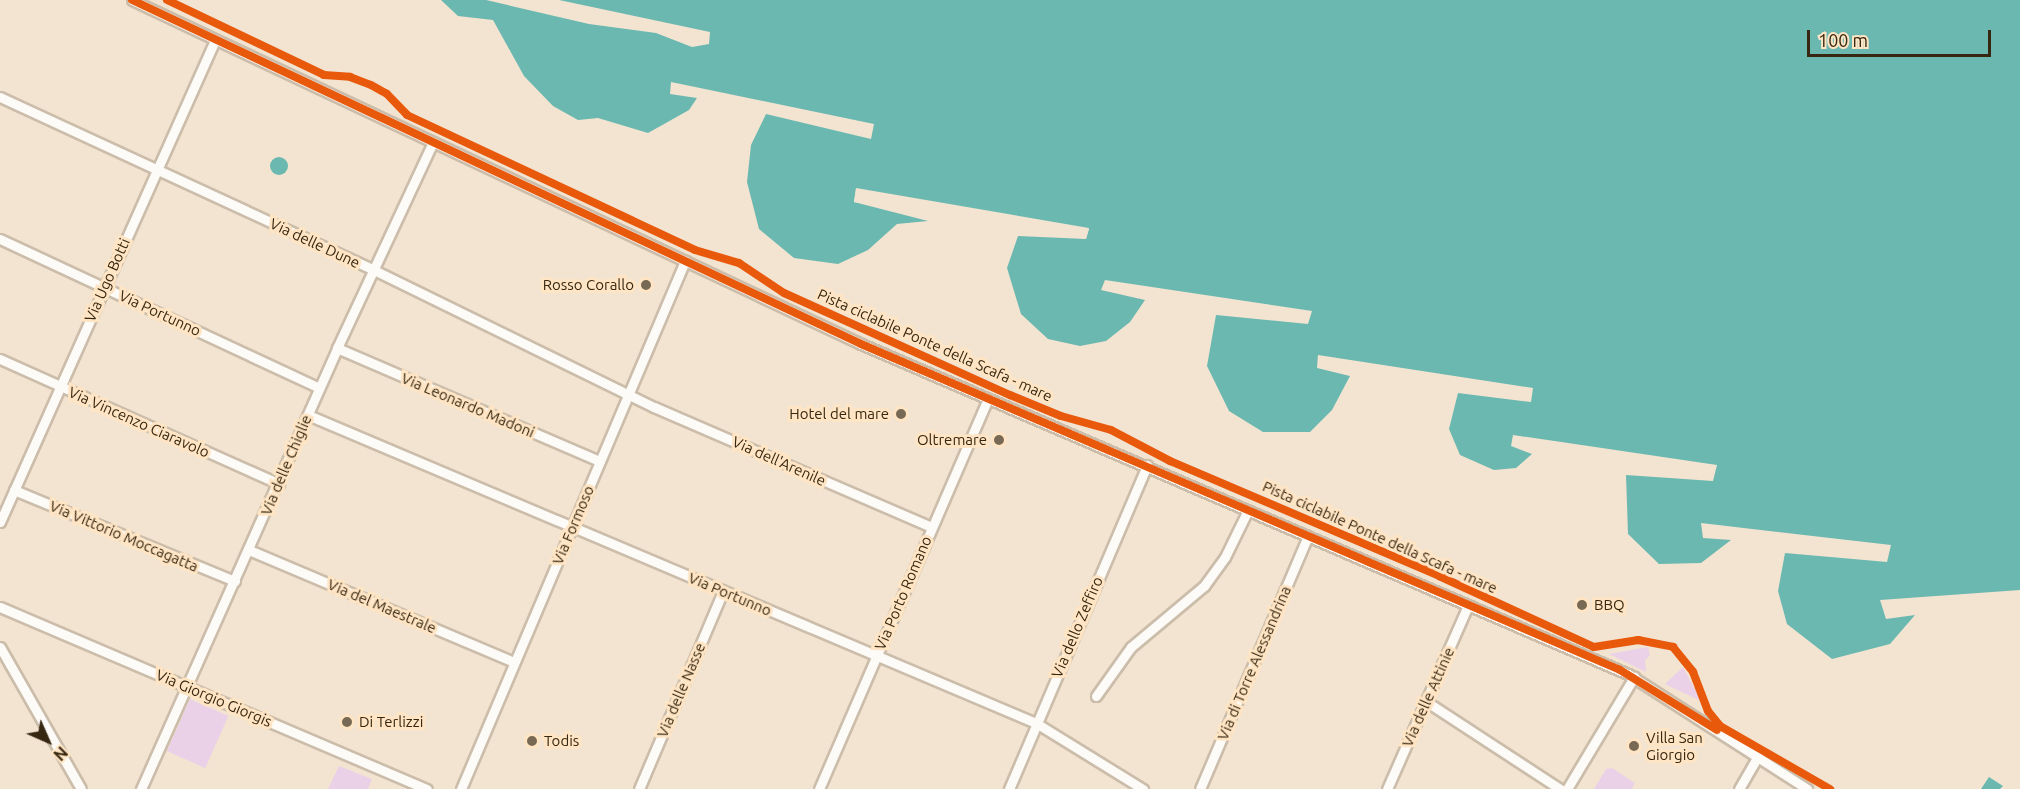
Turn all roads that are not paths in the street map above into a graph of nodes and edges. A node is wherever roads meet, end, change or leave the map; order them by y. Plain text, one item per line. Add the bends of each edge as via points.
1 (132, 0) edge
2 (215, 40) junction
3 (0, 98) edge
4 (433, 142) junction
5 (156, 169) junction
6 (0, 239) edge
7 (685, 261) junction
8 (374, 270) junction
9 (104, 287) junction
10 (337, 348) junction
11 (0, 360) edge
12 (60, 387) junction
13 (320, 388) junction
14 (628, 394) junction
15 (988, 399) junction
16 (308, 415) junction
17 (600, 461) junction
18 (1147, 465) junction
19 (279, 484) junction
20 (14, 490) junction
21 (1248, 510) junction
22 (0, 522) edge
23 (571, 526) junction
24 (931, 527) junction
25 (1308, 536) junction
26 (249, 550) junction
27 (235, 581) junction
28 (723, 591) junction
29 (1468, 605) junction
30 (0, 607) edge
31 (0, 647) edge
32 (876, 655) junction
33 (514, 662) junction
34 (1635, 677) junction
35 (187, 687) junction
36 (1096, 696) dead end
37 (1427, 702) junction
38 (1036, 723) junction
39 (1758, 756) junction
40 (81, 789) edge
41 (141, 789) edge
42 (427, 789) edge
43 (460, 789) edge
44 (639, 789) edge
45 (819, 789) edge
46 (1009, 789) edge
47 (1143, 789) edge
48 (1200, 789) edge
49 (1387, 789) edge
50 (1560, 789) edge
51 (1567, 789) edge
52 (1739, 789) edge
53 (1807, 789) edge

1 - 2 street
2 - 4 street
2 - 5 street, Via Ugo Botti
3 - 5 street, Via delle Dune
4 - 7 street
4 - 8 street, Via delle Chiglie
5 - 8 street, Via delle Dune
5 - 9 street, Via Ugo Botti
6 - 9 street, Via Portunno
7 - 14 street, Via Formoso
7 - 15 street
8 - 10 street, Via delle Chiglie
8 - 14 street, Via delle Dune
9 - 12 street, Via Ugo Botti
9 - 13 street, Via Portunno
10 - 13 street, Via delle Chiglie
10 - 17 street, Via Leonardo Madoni
11 - 12 street, Via Vincenzo Ciaravolo
12 - 19 street, Via Vincenzo Ciaravolo
12 - 20 street, Via Ugo Botti
13 - 16 street, Via delle Chiglie
14 - 17 street, Via Formoso
14 - 24 street, Via dell'Arenile
15 - 18 street
15 - 24 street, Via Porto Romano
16 - 19 street, Via delle Chiglie
16 - 23 street, Via Portunno
17 - 23 street, Via Formoso
18 - 21 street
18 - 38 street, Via dello Zeffiro
19 - 26 street, Via delle Chiglie
20 - 22 street, Via Ugo Botti
20 - 27 street, Via Vittorio Moccagatta
21 - 25 street
21 - 36 street via 1225,557 1204,586 1131,647
23 - 28 street, Via Portunno
23 - 33 street, Via Formoso
24 - 32 street, Via Porto Romano
25 - 29 street
25 - 48 street, Via di Torre Alessandrina
26 - 27 street, Via delle Chiglie
26 - 33 street, Via del Maestrale
27 - 35 street, Via delle Chiglie
28 - 32 street, Via Portunno
28 - 44 street, Via delle Nasse
29 - 34 street
29 - 37 street, Via delle Attinie
30 - 35 street, Via Giorgio Giorgis
31 - 40 street
32 - 38 street, Via Portunno
32 - 45 street, Via Porto Romano
33 - 43 street, Via Formoso
34 - 39 street
34 - 51 street
35 - 41 street, Via delle Chiglie
35 - 42 street, Via Giorgio Giorgis
37 - 49 street, Via delle Attinie
37 - 50 street
38 - 46 street, Via dello Zeffiro
38 - 47 street, Via Portunno
39 - 52 street
39 - 53 street

